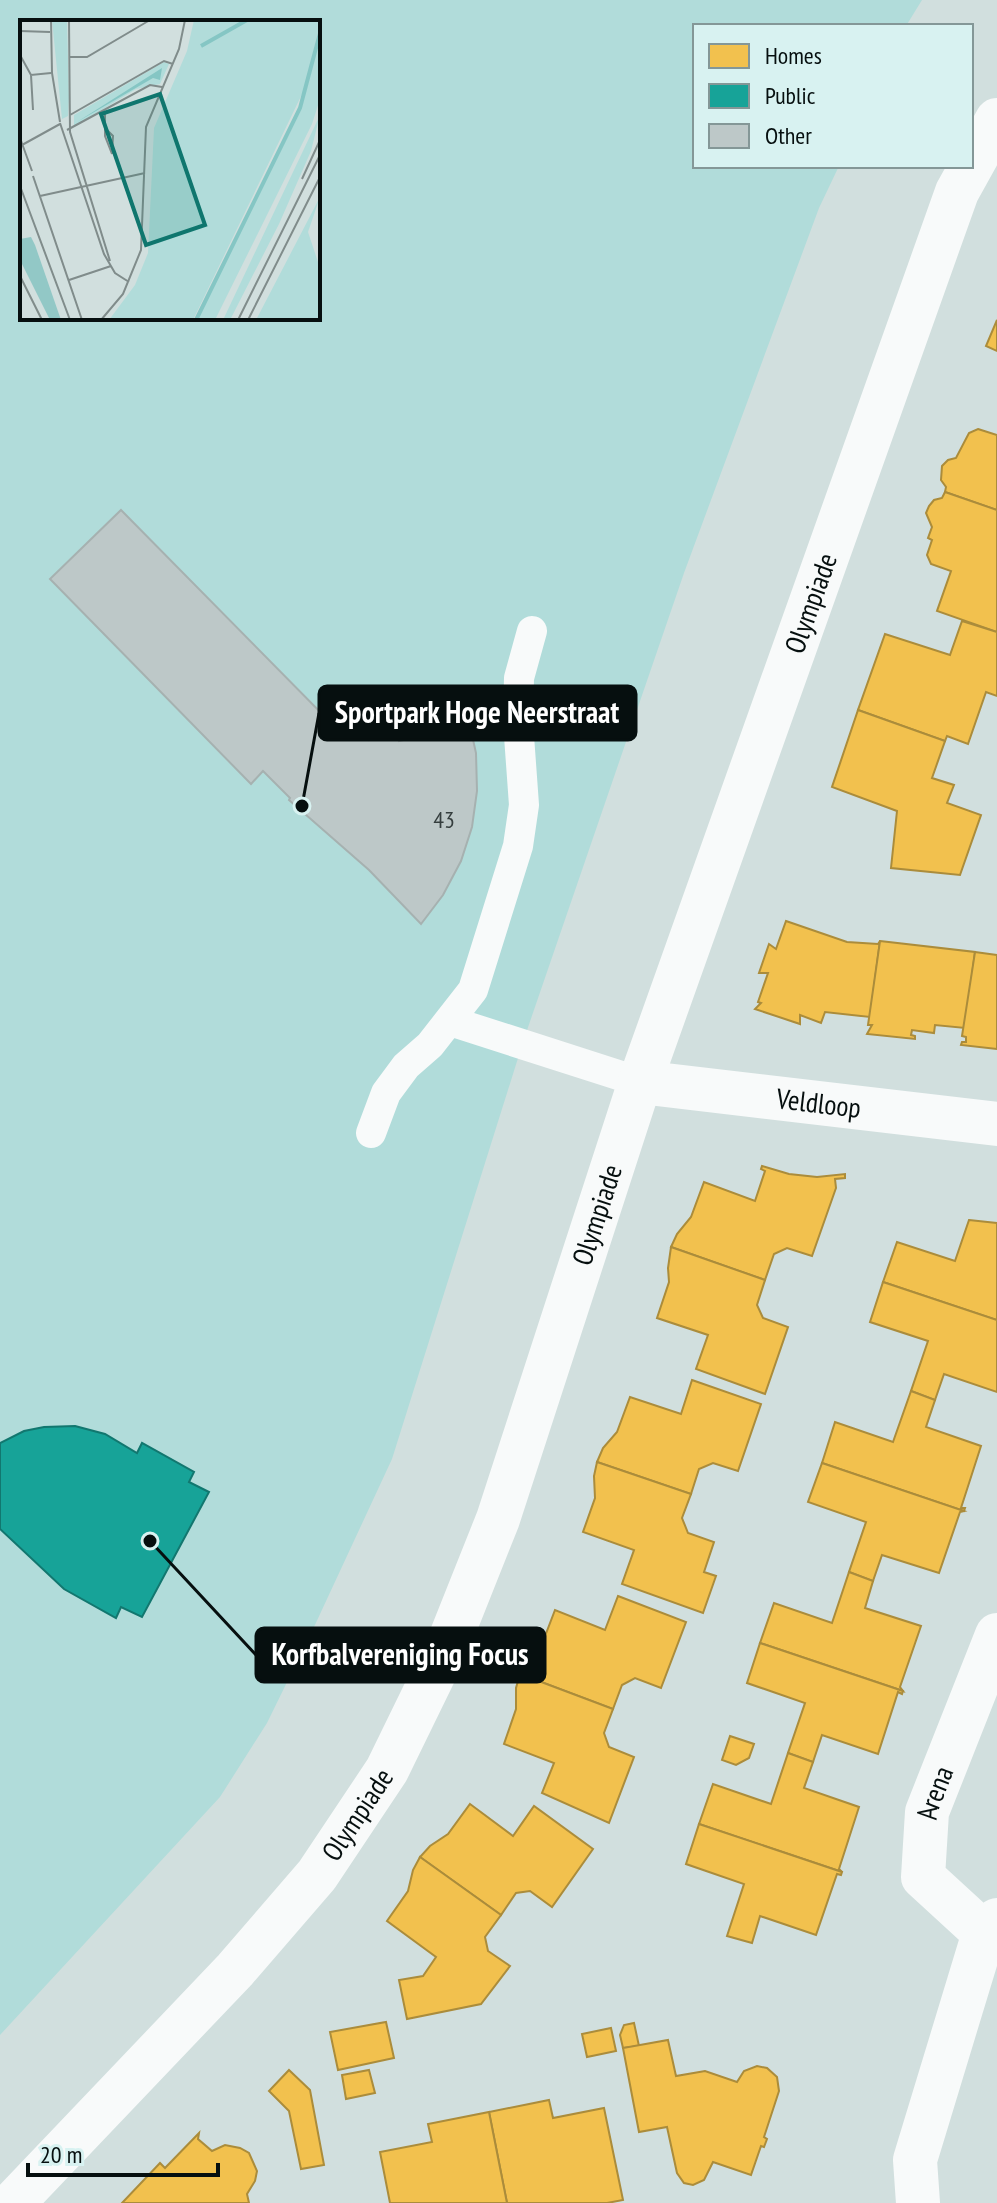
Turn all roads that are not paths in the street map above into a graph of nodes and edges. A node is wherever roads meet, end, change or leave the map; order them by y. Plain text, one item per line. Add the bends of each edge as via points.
1 (997, 120) edge
2 (973, 163) edge
3 (970, 168) edge
4 (532, 631) dead end
5 (450, 1021) junction
6 (640, 1082) junction
7 (997, 1124) edge
8 (371, 1133) dead end
9 (997, 1635) edge
10 (991, 1927) edge
11 (13, 2203) edge
12 (918, 2203) edge

1 - 2 street, Olympiade
3 - 6 street, Olympiade via 957,192
4 - 5 lane via 519,678 524,805 518,846 473,990
5 - 6 lane
5 - 8 lane via 386,1093
6 - 7 street, Veldloop
6 - 11 street, Olympiade via 498,1519 447,1647 387,1770 317,1875 235,1970
9 - 10 street, Arena via 927,1812 923,1877
10 - 12 street, Arena via 915,2160

